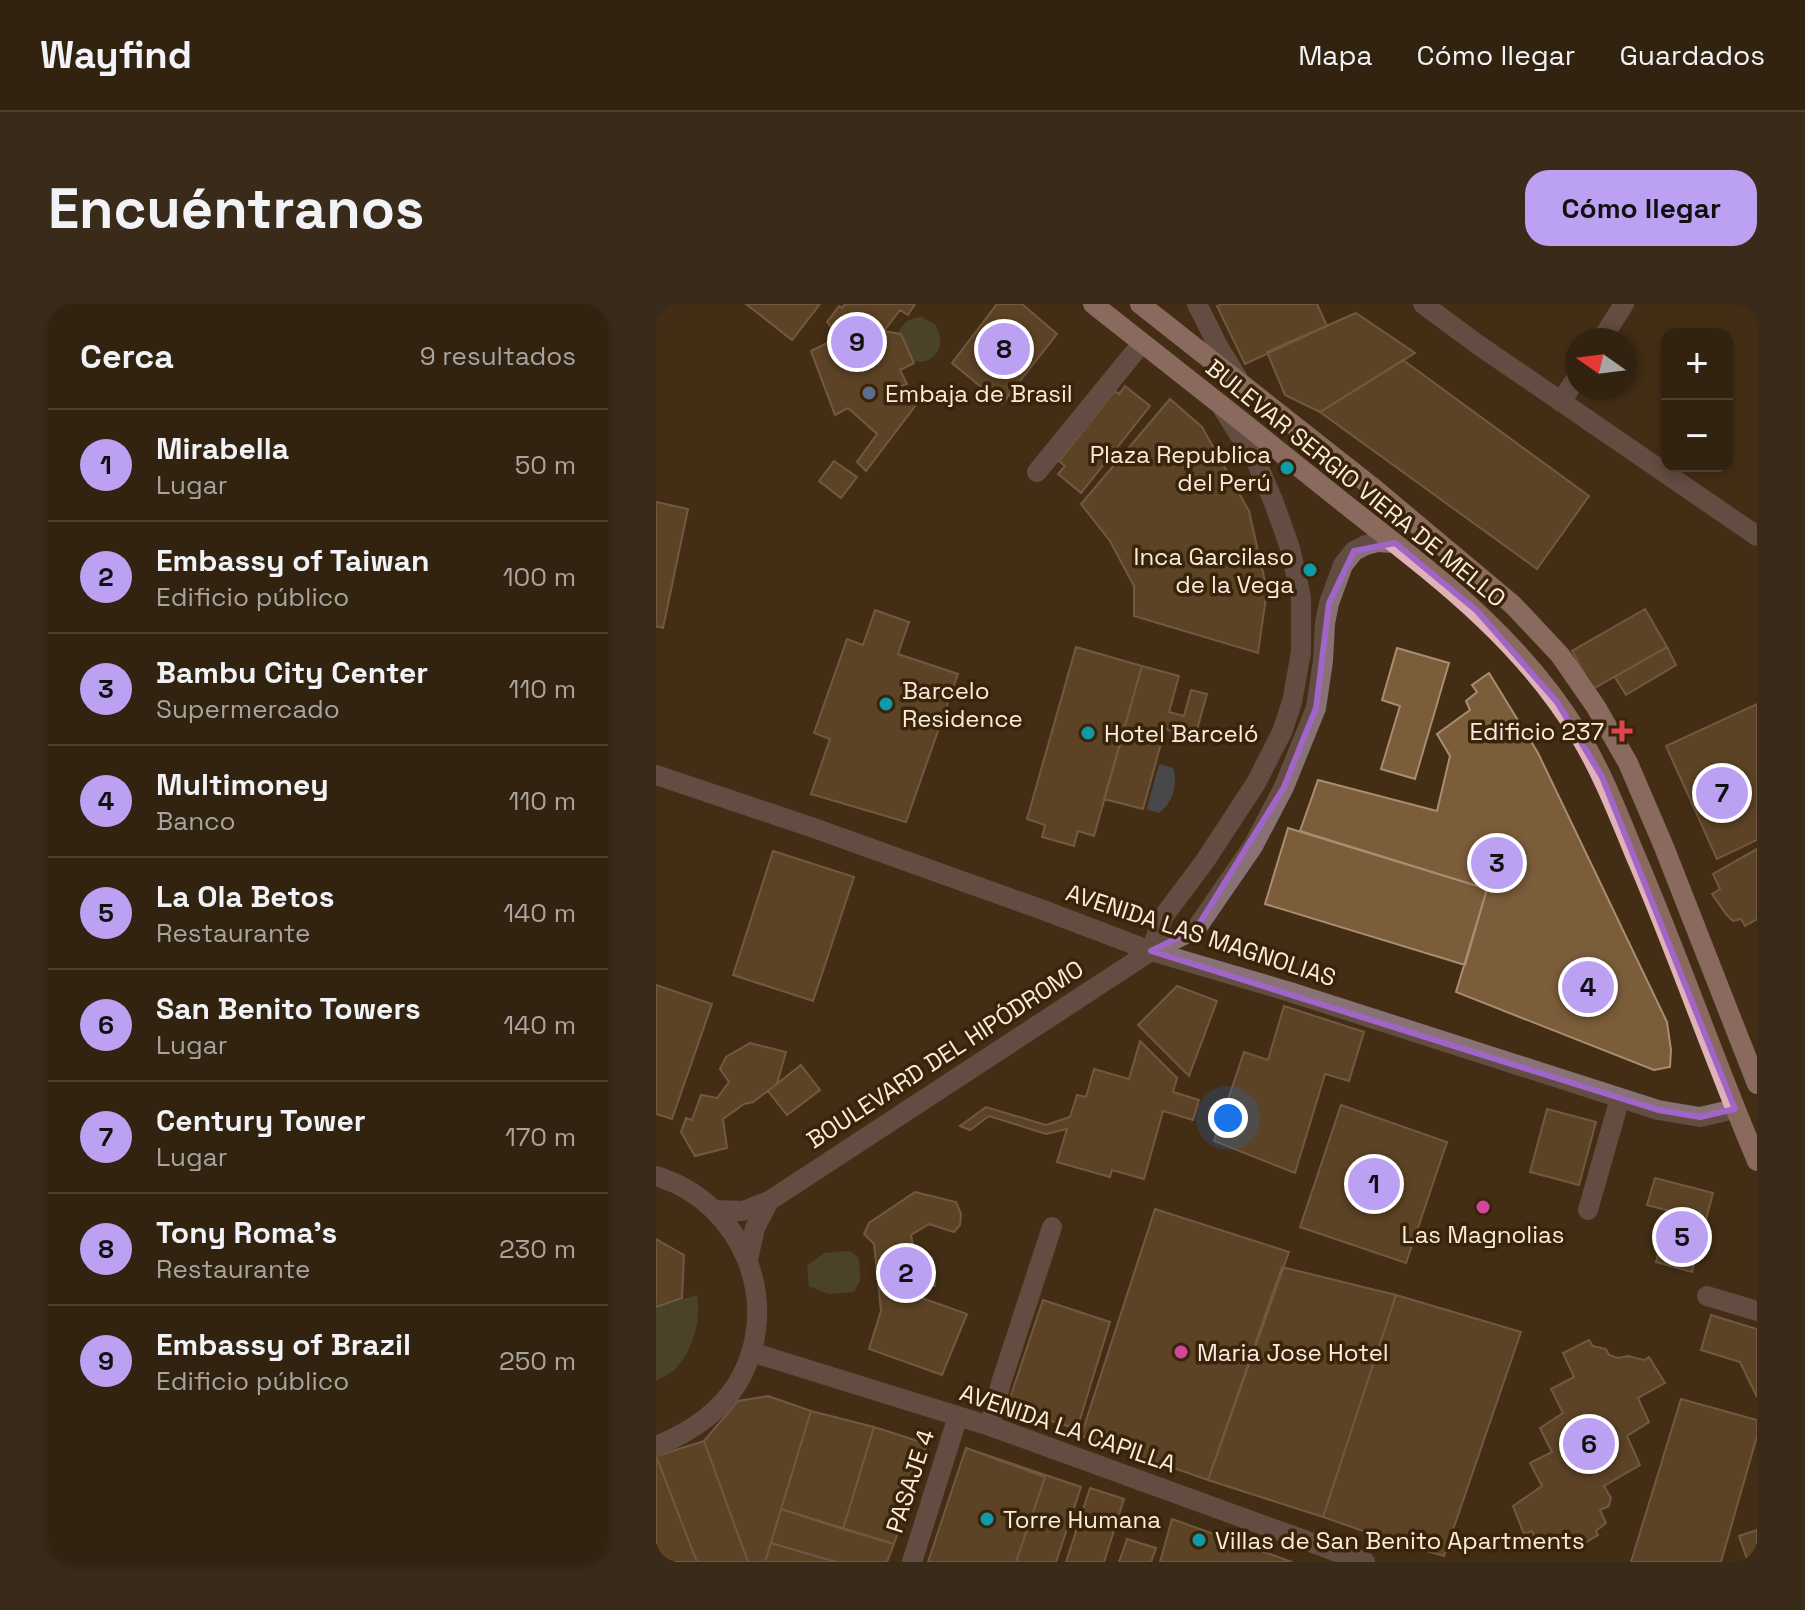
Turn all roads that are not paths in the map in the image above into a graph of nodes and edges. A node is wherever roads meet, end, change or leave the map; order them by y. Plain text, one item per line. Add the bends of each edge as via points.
1 (1093, 304) edge
2 (1140, 304) edge
3 (1197, 304) edge
4 (1423, 304) edge
5 (1624, 304) edge
6 (1609, 328) edge
7 (1142, 343) junction
8 (1243, 386) junction
9 (1565, 396) edge
10 (1561, 402) junction
11 (1221, 405) junction
12 (1037, 472) dead end
13 (1757, 536) edge
14 (1395, 543) junction
15 (1292, 702) junction
16 (1316, 708) junction
17 (656, 775) edge
18 (1151, 951) junction
19 (1757, 1084) edge
20 (1620, 1098) junction
21 (1735, 1109) junction
22 (1757, 1161) edge
23 (656, 1176) edge
24 (769, 1201) junction
25 (715, 1210) junction
26 (1588, 1210) dead end
27 (1052, 1227) dead end
28 (748, 1259) junction
29 (1707, 1296) dead end
30 (1757, 1311) edge
31 (751, 1352) junction
32 (958, 1416) junction
33 (990, 1426) junction
34 (656, 1446) edge
35 (1336, 1557) edge
36 (912, 1562) edge
37 (1365, 1562) edge

1 - 7 main road, BULEVAR SERGIO VIERA DE MELLO
2 - 8 main road, BULEVAR SERGIO VIERA DE MELLO
3 - 8 street
4 - 10 street
5 - 6 street
7 - 11 main road, BULEVAR SERGIO VIERA DE MELLO
7 - 12 street
8 - 19 main road, BULEVAR SERGIO VIERA DE MELLO via 1513,605 1560,655 1628,763
9 - 10 street
10 - 13 street
11 - 14 main road, BULEVAR SERGIO VIERA DE MELLO
11 - 15 street via 1257,463 1290,548 1301,597 1301,652
14 - 16 street, BOULEVARD DEL HIPÓDROMO via 1366,545 1343,565 1325,623
14 - 21 main road, BULEVAR SERGIO VIERA DE MELLO via 1518,653 1580,736 1663,919
15 - 16 street
15 - 18 street via 1256,783 1163,917
16 - 18 street, BOULEVARD DEL HIPÓDROMO via 1253,846 1196,929
17 - 18 street, AVENIDA LAS MAGNOLIAS
18 - 20 street, AVENIDA LAS MAGNOLIAS
18 - 24 street, BOULEVARD DEL HIPÓDROMO
20 - 21 street, AVENIDA LAS MAGNOLIAS via 1700,1117
20 - 26 street
21 - 22 main road, BULEVAR SERGIO VIERA DE MELLO
23 - 25 street
24 - 25 street, BOULEVARD DEL HIPÓDROMO via 743,1211
24 - 28 street
25 - 28 street
27 - 33 street
28 - 31 street via 757,1320
29 - 30 street
31 - 32 street, AVENIDA LA CAPILLA
31 - 34 street via 737,1383 716,1410 689,1431
32 - 33 street, AVENIDA LA CAPILLA
32 - 36 street, PASAJE 4
33 - 35 street, AVENIDA LA CAPILLA
35 - 37 street, AVENIDA LA CAPILLA

